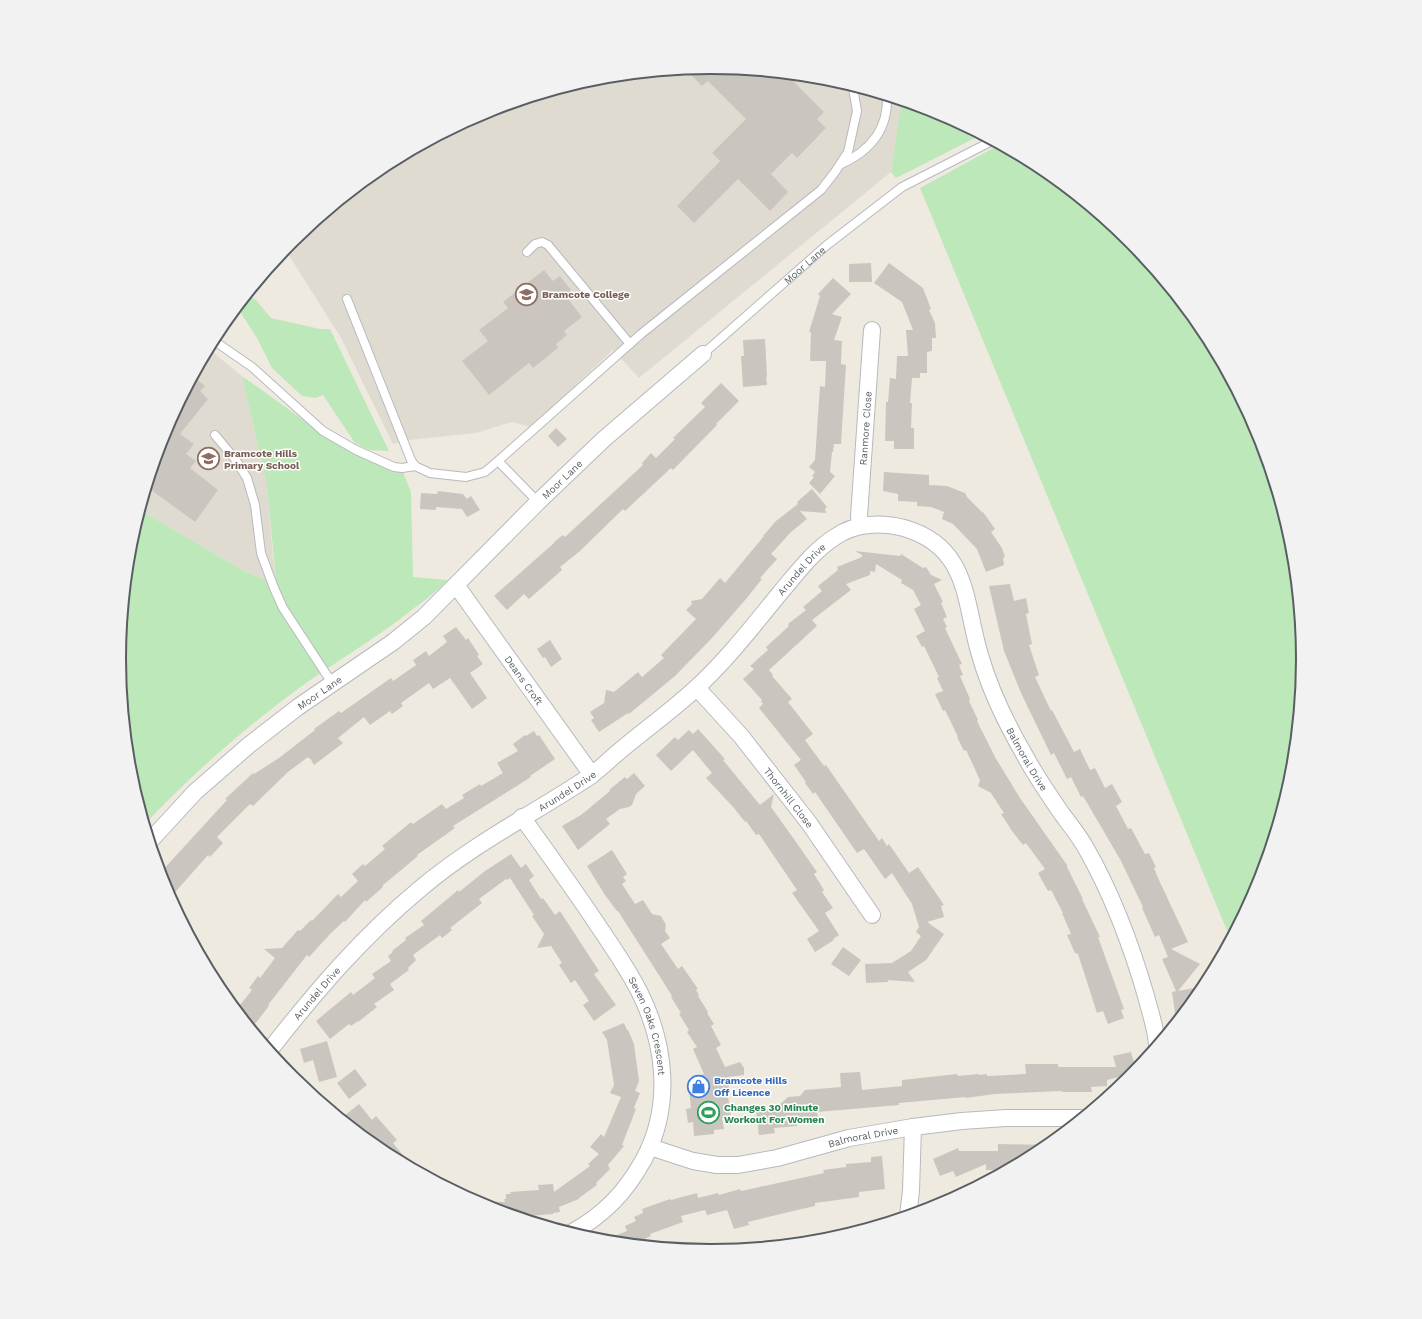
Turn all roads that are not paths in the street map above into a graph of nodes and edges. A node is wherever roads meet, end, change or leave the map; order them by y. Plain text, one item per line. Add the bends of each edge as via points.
1 (854, 92) edge
2 (887, 101) edge
3 (988, 143) edge
4 (840, 164) junction
5 (526, 252) dead end
6 (347, 300) dead end
7 (872, 330) dead end
8 (218, 344) edge
9 (630, 344) junction
10 (702, 354) joint
11 (215, 435) dead end
12 (498, 461) junction
13 (415, 466) junction
14 (538, 502) junction
15 (860, 526) junction
16 (456, 585) junction
17 (332, 683) junction
18 (697, 688) junction
19 (592, 775) junction
20 (522, 817) junction
21 (154, 837) edge
22 (872, 915) dead end
23 (1156, 1039) edge
24 (272, 1047) edge
25 (1074, 1118) edge
26 (913, 1127) junction
27 (650, 1148) junction
28 (909, 1210) edge
29 (577, 1229) edge

1 - 4 lane via 857,111 848,152
2 - 4 lane via 881,129 867,148
3 - 10 lane, Moor Lane via 902,187 827,246
4 - 9 lane via 821,190
5 - 9 lane via 535,244 542,242 548,245
6 - 13 lane
7 - 15 street, Ranmore Close
8 - 13 lane via 252,367 324,431 356,450 394,467
9 - 12 lane
10 - 14 street, Moor Lane via 604,439
11 - 17 lane via 247,478 255,505 262,553 283,608
12 - 13 lane via 485,472 466,477 430,473
12 - 14 lane
14 - 16 street, Moor Lane
15 - 18 street, Arundel Drive via 839,534 820,548
15 - 23 street, Balmoral Drive via 884,525 904,528 928,538 952,560 960,574 966,594 979,653 1005,718 1044,788 1086,847 1121,917 1143,984
16 - 17 street, Moor Lane via 407,631
16 - 19 street, Deans Croft
17 - 21 street, Moor Lane via 275,724 217,772
18 - 19 street, Arundel Drive
18 - 22 street, Thornhill Close via 741,736 810,823
19 - 20 street, Arundel Drive
20 - 24 street, Arundel Drive via 422,887 368,936 327,979
20 - 27 street, Seven Oaks Crescent via 614,950 640,993 648,1012 661,1056 662,1077 659,1118
25 - 26 street, Balmoral Drive via 1006,1118
26 - 27 street, Balmoral Drive via 849,1138 777,1158 738,1165 693,1161
26 - 28 street
27 - 29 street, Seven Oaks Crescent via 627,1188 615,1202

